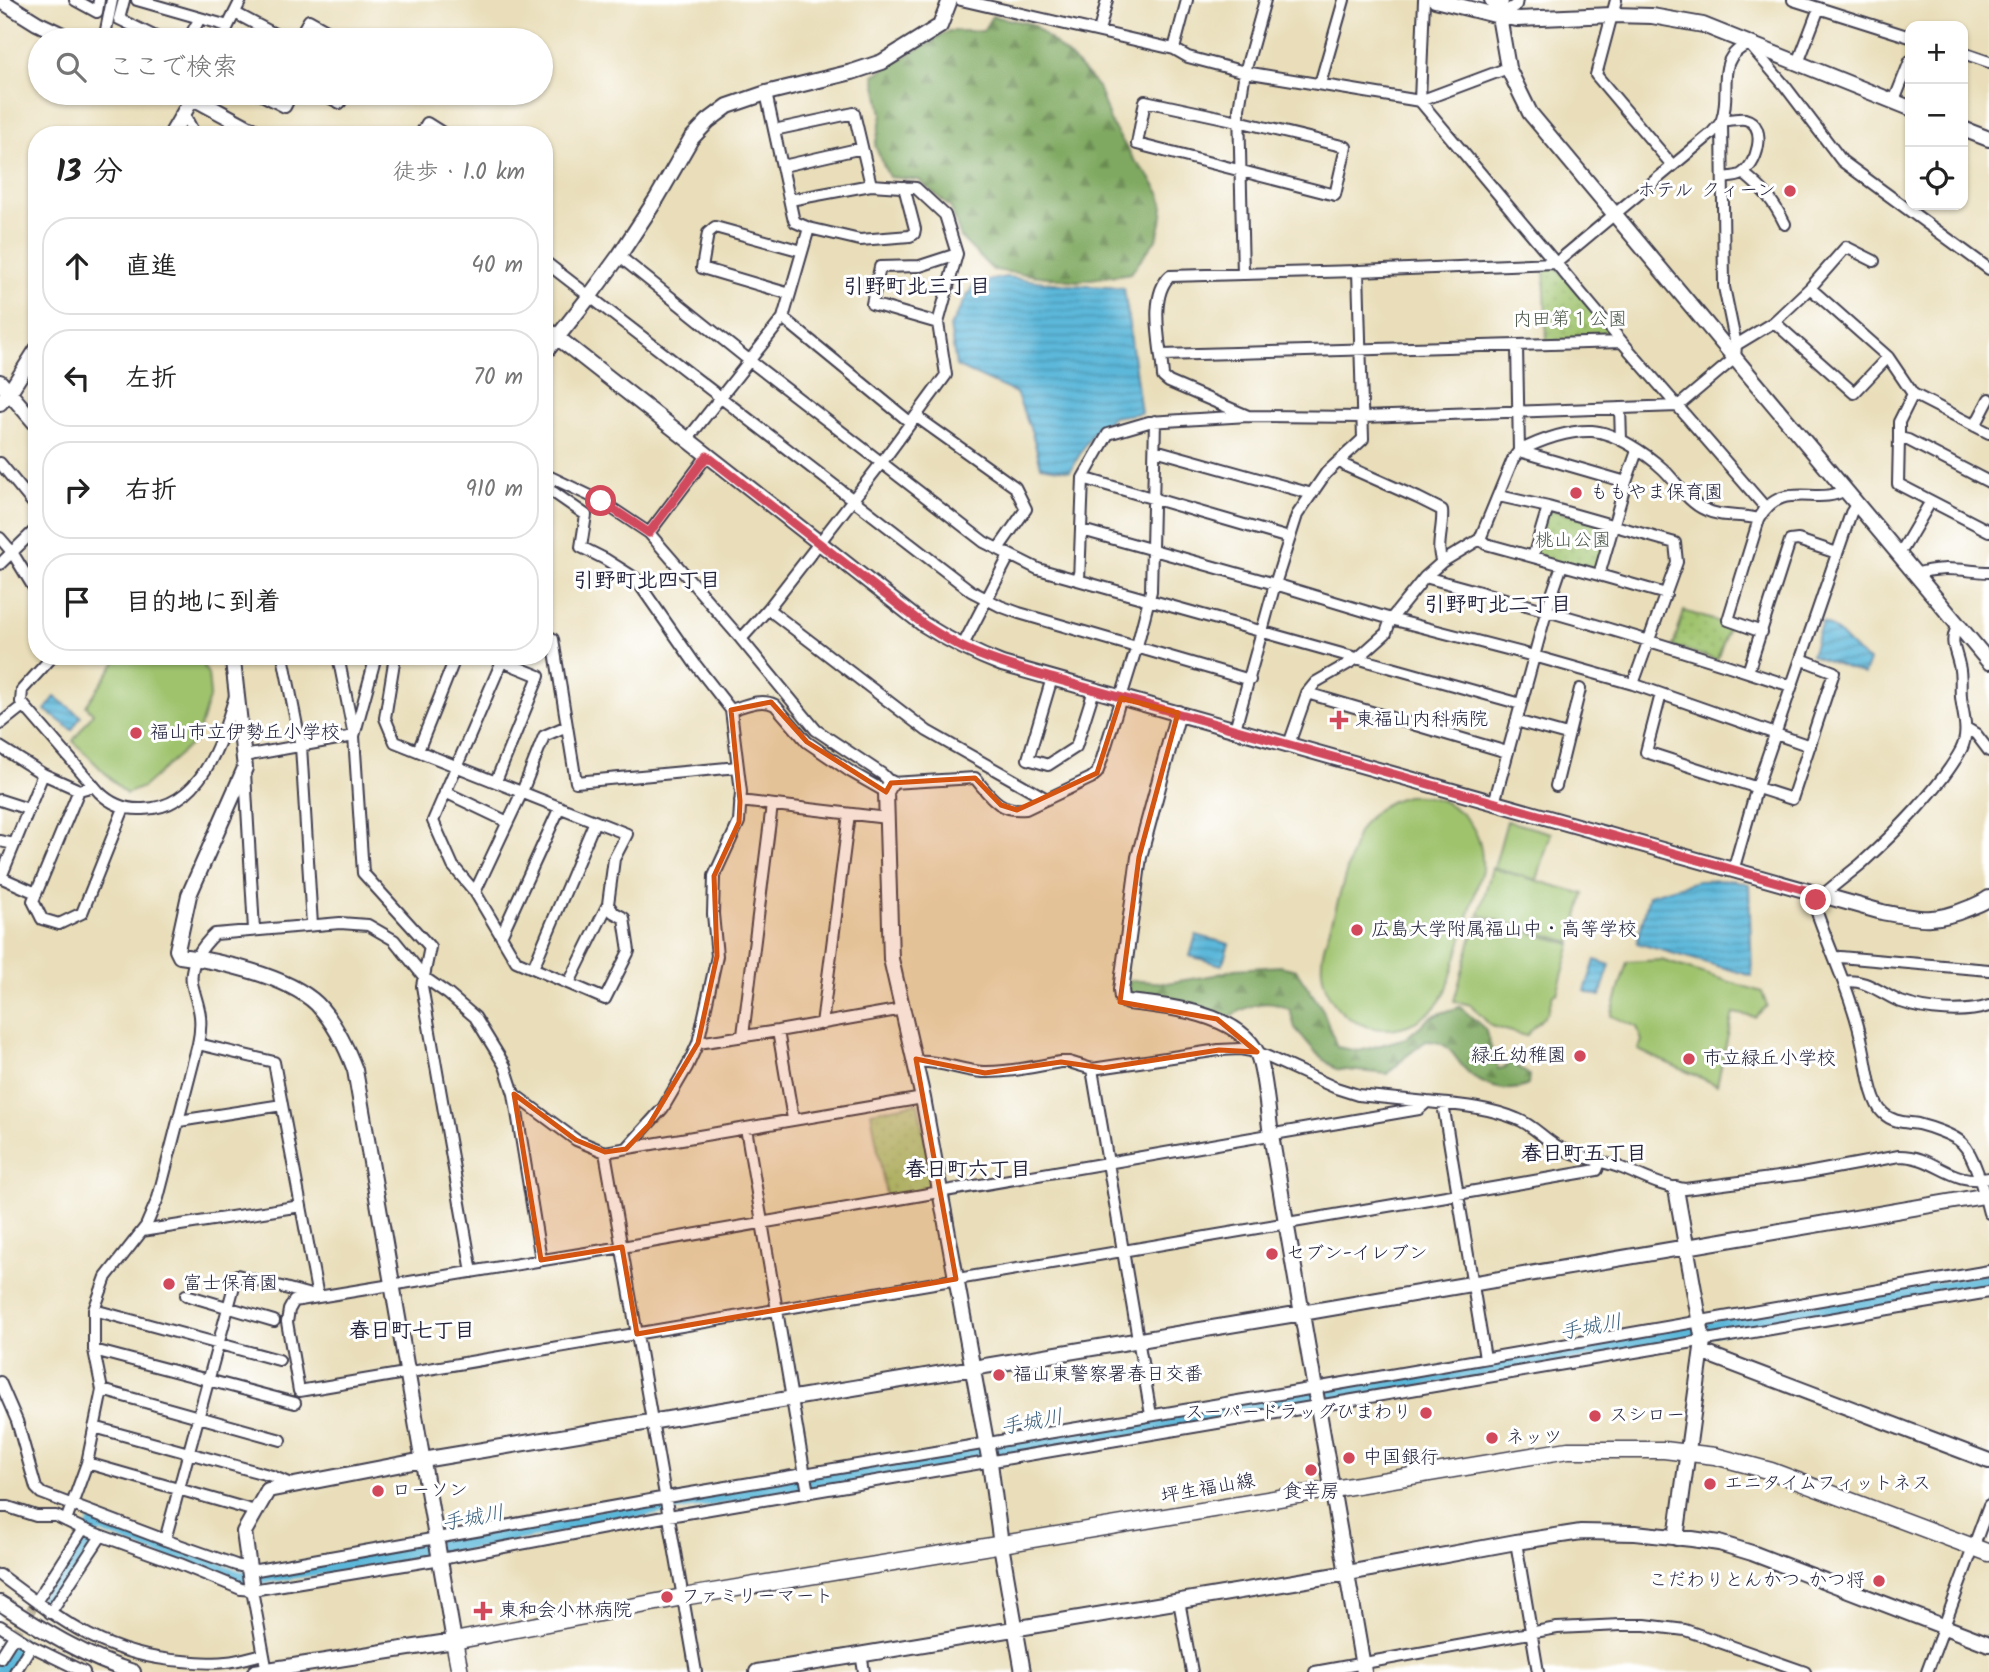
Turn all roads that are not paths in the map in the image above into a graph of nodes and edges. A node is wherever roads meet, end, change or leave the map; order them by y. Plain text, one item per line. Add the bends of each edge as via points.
1 (0, 0) edge
2 (75, 0) edge
3 (99, 0) edge
4 (112, 0) edge
5 (124, 0) edge
6 (137, 0) edge
7 (241, 0) edge
8 (950, 0) edge
9 (961, 0) edge
10 (1027, 0) edge
11 (1107, 0) edge
12 (1187, 0) edge
13 (1265, 0) edge
14 (1344, 0) edge
15 (1424, 0) edge
16 (1435, 0) edge
17 (1490, 0) edge
18 (1501, 0) edge
19 (1517, 0) edge
20 (1616, 0) edge
21 (1793, 0) edge
22 (1819, 8) junction
23 (235, 13) junction
24 (1022, 13) junction
25 (1612, 15) junction
26 (1499, 16) junction
27 (200, 18) junction
28 (228, 26) joint
29 (48, 28) edge
30 (106, 28) edge
31 (137, 28) edge
32 (195, 28) edge
33 (263, 28) edge
34 (305, 28) edge
35 (323, 28) edge
36 (1099, 31) junction
37 (1905, 35) edge
38 (1749, 44) junction
39 (1174, 50) junction
40 (1968, 55) edge
41 (1989, 62) edge
42 (1798, 63) junction
43 (1508, 68) junction
44 (1245, 72) junction
45 (1905, 74) edge
46 (1320, 84) junction
47 (765, 93) junction
48 (1420, 101) junction
49 (1894, 102) junction
50 (187, 105) edge
51 (209, 105) edge
52 (1905, 106) edge
53 (184, 114) junction
54 (1238, 121) junction
55 (1722, 121) junction
56 (177, 126) edge
57 (190, 126) edge
58 (246, 126) edge
59 (774, 130) junction
60 (1968, 131) edge
61 (1989, 139) edge
62 (862, 148) junction
63 (1672, 164) junction
64 (783, 166) junction
65 (1241, 171) junction
66 (1743, 173) junction
67 (1724, 178) junction
68 (871, 185) junction
69 (904, 187) junction
70 (790, 200) junction
71 (1614, 213) junction
72 (1785, 224) dead end
73 (809, 228) junction
74 (802, 251) junction
75 (1989, 253) edge
76 (957, 254) junction
77 (619, 256) junction
78 (1874, 261) dead end
79 (1556, 263) junction
80 (1985, 266) edge
81 (553, 268) edge
82 (1358, 271) junction
83 (1243, 274) junction
84 (1810, 288) junction
85 (790, 295) junction
86 (589, 297) junction
87 (783, 318) junction
88 (1774, 322) junction
89 (938, 323) junction
90 (553, 334) edge
91 (557, 337) junction
92 (553, 342) edge
93 (1622, 342) junction
94 (1517, 346) junction
95 (1362, 350) junction
96 (1735, 351) junction
97 (1162, 355) junction
98 (1888, 357) junction
99 (28, 361) edge
100 (750, 361) junction
101 (3, 393) edge
102 (1913, 394) junction
103 (720, 398) junction
104 (1989, 399) edge
105 (1678, 406) junction
106 (1620, 408) junction
107 (1518, 411) junction
108 (1248, 416) junction
109 (28, 417) edge
110 (1363, 417) junction
111 (914, 420) junction
112 (1155, 421) junction
113 (1975, 426) junction
114 (1989, 433) edge
115 (1899, 438) junction
116 (687, 440) junction
117 (1621, 440) junction
118 (1155, 450) junction
119 (1519, 451) junction
120 (1637, 451) junction
121 (707, 456) junction
122 (1340, 461) junction
123 (883, 462) junction
124 (0, 463) edge
125 (553, 478) edge
126 (1083, 478) junction
127 (1626, 482) junction
128 (1989, 482) edge
129 (1844, 490) junction
130 (553, 492) edge
131 (1312, 494) junction
132 (1499, 496) junction
133 (28, 497) edge
134 (852, 500) junction
135 (1154, 500) junction
136 (1931, 501) junction
137 (1856, 505) junction
138 (1765, 507) junction
139 (1548, 508) junction
140 (1759, 519) junction
141 (1614, 526) junction
142 (1082, 530) junction
143 (1989, 531) edge
144 (649, 533) junction
145 (28, 537) edge
146 (0, 538) edge
147 (1289, 538) junction
148 (1480, 539) junction
149 (820, 542) junction
150 (998, 549) junction
151 (1153, 549) junction
152 (12, 552) junction
153 (1837, 553) junction
154 (1897, 553) junction
155 (1009, 556) junction
156 (1533, 556) junction
157 (1442, 562) junction
158 (0, 564) edge
159 (1562, 565) junction
160 (1989, 572) edge
161 (1916, 574) junction
162 (1599, 575) junction
163 (1424, 577) junction
164 (28, 578) edge
165 (1079, 580) junction
166 (1275, 584) junction
167 (1666, 594) junction
168 (986, 599) junction
169 (1150, 599) junction
170 (768, 609) junction
171 (1546, 609) junction
172 (1391, 619) junction
173 (1958, 625) junction
174 (1263, 631) junction
175 (1762, 632) junction
176 (553, 639) edge
177 (741, 639) junction
178 (1648, 639) junction
179 (1137, 646) junction
180 (962, 647) junction
181 (1534, 656) junction
182 (1358, 658) junction
183 (1801, 659) junction
184 (1989, 662) edge
185 (45, 665) edge
186 (234, 665) edge
187 (285, 665) edge
188 (340, 665) edge
189 (374, 665) edge
190 (393, 665) edge
191 (452, 665) edge
192 (500, 665) edge
193 (512, 665) edge
194 (1748, 672) junction
195 (1052, 678) junction
196 (1250, 680) junction
197 (1633, 684) junction
198 (1791, 686) junction
199 (237, 689) junction
200 (1094, 690) junction
201 (1580, 690) dead end
202 (1307, 693) junction
203 (1661, 694) junction
204 (1121, 698) junction
205 (1521, 704) junction
206 (24, 705) junction
207 (732, 710) junction
208 (1178, 713) junction
209 (1516, 721) junction
210 (0, 724) edge
211 (567, 726) junction
212 (1966, 728) junction
213 (1235, 729) junction
214 (1776, 733) junction
215 (1567, 735) junction
216 (355, 736) junction
217 (1289, 744) junction
218 (302, 746) junction
219 (1810, 746) junction
220 (0, 747) edge
221 (418, 751) junction
222 (1989, 751) edge
223 (1507, 752) junction
224 (244, 762) junction
225 (457, 766) junction
226 (738, 767) junction
227 (43, 774) junction
228 (496, 781) junction
229 (94, 786) junction
230 (1556, 786) dead end
231 (889, 787) junction
232 (1757, 787) junction
233 (79, 790) junction
234 (445, 792) junction
235 (522, 792) junction
236 (1047, 799) junction
237 (0, 800) edge
238 (740, 802) junction
239 (1494, 803) junction
240 (772, 805) junction
241 (560, 807) junction
242 (124, 808) junction
243 (28, 810) junction
244 (849, 814) junction
245 (887, 818) junction
246 (595, 821) junction
247 (508, 822) junction
248 (0, 841) edge
249 (14, 844) junction
250 (1733, 871) junction
251 (0, 877) edge
252 (475, 891) junction
253 (36, 893) junction
254 (1823, 895) junction
255 (1989, 898) edge
256 (608, 904) junction
257 (312, 925) junction
258 (254, 930) junction
259 (501, 936) junction
260 (196, 958) junction
261 (1835, 959) junction
262 (533, 968) junction
263 (1989, 970) edge
264 (425, 978) junction
265 (1844, 982) junction
266 (569, 983) junction
267 (1989, 1006) edge
268 (903, 1009) junction
269 (822, 1024) junction
270 (778, 1031) junction
271 (743, 1035) junction
272 (698, 1043) junction
273 (198, 1044) junction
274 (1257, 1052) junction
275 (916, 1062) junction
276 (1093, 1069) junction
277 (514, 1094) junction
278 (923, 1098) junction
279 (1427, 1102) junction
280 (1443, 1104) junction
281 (282, 1105) junction
282 (793, 1119) junction
283 (179, 1121) junction
284 (746, 1128) junction
285 (1271, 1135) junction
286 (626, 1149) junction
287 (605, 1152) junction
288 (1600, 1162) junction
289 (1108, 1163) junction
290 (1984, 1179) edge
291 (1676, 1189) junction
292 (940, 1191) junction
293 (1458, 1194) junction
294 (1987, 1195) edge
295 (301, 1206) junction
296 (1989, 1213) edge
297 (762, 1222) junction
298 (1286, 1222) junction
299 (142, 1230) junction
300 (1686, 1246) junction
301 (622, 1247) junction
302 (1122, 1251) junction
303 (541, 1260) junction
304 (472, 1272) junction
305 (1989, 1272) edge
306 (956, 1279) junction
307 (1473, 1283) junction
308 (392, 1285) junction
309 (1989, 1292) edge
310 (186, 1295) dead end
311 (318, 1297) junction
312 (228, 1308) junction
313 (777, 1309) junction
314 (94, 1310) junction
315 (1303, 1313) junction
316 (274, 1321) dead end
317 (637, 1334) junction
318 (1702, 1336) junction
319 (1138, 1341) junction
320 (219, 1343) junction
321 (94, 1350) junction
322 (1485, 1358) junction
323 (279, 1360) dead end
324 (973, 1368) junction
325 (408, 1372) junction
326 (209, 1380) junction
327 (0, 1382) edge
328 (102, 1390) junction
329 (791, 1398) junction
330 (1316, 1398) junction
331 (295, 1404) dead end
332 (1151, 1415) junction
333 (199, 1418) junction
334 (653, 1422) junction
335 (94, 1427) junction
336 (281, 1440) dead end
337 (189, 1453) junction
338 (988, 1453) junction
339 (1688, 1453) junction
340 (423, 1460) junction
341 (1989, 1461) edge
342 (87, 1463) junction
343 (806, 1484) junction
344 (293, 1485) junction
345 (1334, 1489) junction
346 (178, 1490) junction
347 (72, 1504) junction
348 (1989, 1505) edge
349 (0, 1507) edge
350 (668, 1507) junction
351 (255, 1511) junction
352 (66, 1521) junction
353 (83, 1529) junction
354 (101, 1536) junction
355 (1676, 1538) junction
356 (165, 1541) junction
357 (1516, 1542) junction
358 (1001, 1545) junction
359 (1973, 1547) junction
360 (439, 1548) junction
361 (1989, 1553) edge
362 (1348, 1573) junction
363 (0, 1575) edge
364 (250, 1579) junction
365 (683, 1597) junction
366 (1179, 1601) junction
367 (36, 1602) junction
368 (0, 1603) edge
369 (50, 1614) junction
370 (0, 1626) edge
371 (1944, 1627) junction
372 (1015, 1629) junction
373 (1532, 1633) junction
374 (14, 1636) junction
375 (454, 1641) junction
376 (1989, 1644) edge
377 (31, 1646) junction
378 (263, 1654) junction
379 (861, 1654) junction
380 (0, 1658) edge
381 (1364, 1668) edge
382 (263, 1671) edge
383 (15, 1672) edge
384 (84, 1672) edge
385 (133, 1672) edge
386 (460, 1672) edge
387 (696, 1672) edge
388 (757, 1672) edge
389 (864, 1672) edge
390 (1023, 1672) edge
391 (1192, 1672) edge
392 (1315, 1672) edge
393 (1538, 1672) edge
394 (1805, 1672) edge
395 (1927, 1672) edge

1 - 29 street
2 - 3 street via 97,12
4 - 30 street
5 - 31 street via 118,19
6 - 27 street
7 - 23 street
8 - 47 street via 940,26 882,62
9 - 24 street
10 - 24 street
11 - 36 street
12 - 39 street
13 - 44 street
14 - 46 street
15 - 48 street
16 - 26 street
17 - 26 street
18 - 26 street
19 - 26 street
20 - 25 street
21 - 22 street
22 - 37 street
22 - 42 street
23 - 28 street
23 - 33 street
24 - 36 street
25 - 26 street
25 - 38 street via 1703,25
25 - 63 street via 1596,75
26 - 43 street
27 - 28 street
27 - 32 street
34 - 35 street via 309,20
36 - 39 street
38 - 42 street
38 - 55 street via 1736,49 1728,63
38 - 80 street via 1842,162
39 - 44 street
40 - 41 street
42 - 49 street
43 - 48 street
43 - 71 street via 1530,113
44 - 46 street
44 - 54 street
45 - 49 street
46 - 48 street
47 - 59 street
47 - 77 street via 728,106 691,139
48 - 79 street
49 - 52 street
50 - 53 street
51 - 58 street
53 - 56 street
53 - 57 street
54 - 65 street
54 - 65 street via 1145,101 1137,144
54 - 65 street via 1346,147 1335,195
55 - 63 street
55 - 66 street via 1745,119 1759,133 1754,160
55 - 67 street
59 - 62 street via 854,113
59 - 64 street
60 - 61 street
62 - 64 street
62 - 68 street
63 - 71 street
64 - 70 street
65 - 83 street
66 - 67 street
66 - 72 street via 1761,187
67 - 96 street via 1724,287
68 - 69 street
68 - 70 street
69 - 73 street via 915,229 910,236 860,240
69 - 76 street via 916,188 945,215
70 - 73 street via 795,222
71 - 79 street
71 - 96 street
73 - 74 street
74 - 85 street
74 - 85 street via 715,227 708,233 702,268
75 - 80 street
76 - 89 street
76 - 89 street via 920,265 880,267 872,304
77 - 86 street
77 - 100 street
78 - 84 street via 1846,247
79 - 82 street
79 - 93 street
81 - 86 street
82 - 83 street
82 - 95 street
83 - 97 street via 1170,276 1164,281 1157,312
84 - 88 street
84 - 98 street
85 - 87 street
86 - 91 street
86 - 103 street
87 - 100 street
87 - 111 street
88 - 96 street
88 - 98 street via 1854,393
89 - 111 street via 946,375
90 - 91 street
91 - 92 street
91 - 116 street
93 - 94 street
93 - 105 street
94 - 95 street
94 - 107 street
95 - 97 street
95 - 110 street
96 - 105 street
96 - 129 street
97 - 108 street via 1163,377 1169,382
98 - 102 street
99 - 101 street
100 - 103 street
100 - 123 street
101 - 109 street
102 - 113 street
102 - 115 street via 1899,422
103 - 116 street
103 - 134 street
104 - 113 street
105 - 106 street
105 - 138 street
106 - 107 street
106 - 117 street
107 - 110 street
107 - 119 street
108 - 110 street
108 - 112 street
110 - 122 street via 1363,439
111 - 123 street
111 - 150 street via 1015,487 1026,509
112 - 118 street
112 - 126 street via 1108,434
113 - 114 street
115 - 128 street
115 - 136 street via 1898,484
116 - 121 street
117 - 119 street via 1583,432 1546,438
117 - 120 street
118 - 131 street
118 - 135 street
119 - 127 street
119 - 132 street
120 - 127 street
120 - 140 street via 1705,510
121 - 144 street
121 - 149 street
122 - 131 street
122 - 157 street via 1442,510
123 - 134 street
123 - 150 street
124 - 133 street
125 - 144 street via 601,501
126 - 135 street
126 - 142 street
127 - 141 street
129 - 137 street
129 - 138 street via 1837,495 1801,494
130 - 207 street via 586,515 581,547 635,578
131 - 147 street via 1297,515
132 - 139 street
132 - 148 street
134 - 149 street
134 - 168 street via 954,580
135 - 147 street
135 - 151 street
136 - 143 street
136 - 154 street
137 - 153 street
137 - 154 street
138 - 140 street
139 - 141 street
139 - 156 street
140 - 175 street via 1728,620
141 - 162 street
141 - 167 street via 1675,543 1677,562
142 - 151 street
142 - 165 street
144 - 177 street
145 - 152 street
146 - 152 street
147 - 166 street
148 - 156 street
148 - 157 street
149 - 170 street
149 - 180 street via 923,624
150 - 155 street
151 - 166 street
151 - 169 street
152 - 158 street
152 - 164 street
153 - 175 street via 1790,541
153 - 183 street
154 - 161 street
155 - 165 street
155 - 168 street
156 - 159 street
157 - 163 street
159 - 162 street
159 - 171 street
160 - 161 street
161 - 173 street
162 - 167 street
163 - 171 street
163 - 172 street
165 - 169 street
166 - 172 street
166 - 174 street
167 - 178 street
168 - 179 street via 1019,613
168 - 180 street
169 - 174 street
169 - 179 street
170 - 177 street
170 - 236 street via 928,731
171 - 178 street
171 - 181 street
172 - 181 street
172 - 182 street via 1386,632
173 - 184 street
173 - 212 street via 1952,638
174 - 182 street
174 - 196 street
175 - 194 street
176 - 211 street
177 - 231 street via 816,730 882,774
178 - 194 street
178 - 197 street
179 - 196 street
179 - 204 street
180 - 195 street
181 - 197 street
181 - 205 street
182 - 202 street via 1316,682
182 - 205 street
183 - 198 street
183 - 219 street via 1835,672
185 - 206 street via 22,690
186 - 199 street
187 - 218 street
188 - 216 street
189 - 216 street
190 - 221 street via 384,718 395,742
191 - 221 street
192 - 225 street
193 - 228 street via 539,676
194 - 198 street
195 - 200 street
195 - 200 street via 1028,759 1048,765 1076,747
196 - 213 street
197 - 203 street
198 - 214 street
199 - 224 street
199 - 242 street via 211,761 187,793 154,809
200 - 204 street
201 - 215 street
202 - 217 street
202 - 223 street
203 - 214 street
203 - 232 street via 1646,752
204 - 208 street
204 - 236 street via 1097,773
205 - 209 street
206 - 210 street
206 - 229 street
207 - 226 street
207 - 231 street via 771,702 807,742 851,772
208 - 213 street
208 - 274 street via 1139,857 1122,998 1217,1019
209 - 215 street
209 - 223 street
211 - 226 street via 576,782
211 - 235 street via 544,736
212 - 222 street
212 - 254 street via 1962,748 1939,781 1900,826
213 - 217 street
214 - 219 street
214 - 232 street
215 - 230 street
216 - 218 street
216 - 264 street via 363,873 430,947
217 - 239 street
218 - 224 street
218 - 257 street
219 - 232 street via 1792,799
220 - 227 street
221 - 225 street
223 - 239 street
224 - 258 street
224 - 260 street via 189,895 177,950 180,956
225 - 228 street
225 - 234 street
226 - 238 street
227 - 233 street
227 - 243 street
228 - 235 street
229 - 233 street
229 - 242 street
231 - 236 street via 975,778 1008,809 1026,809
231 - 245 street
232 - 250 street
233 - 253 street
234 - 247 street
234 - 252 street via 433,821 453,866
235 - 241 street
235 - 247 street
237 - 243 street
238 - 240 street
238 - 272 street via 739,822 714,876 717,956
239 - 250 street
240 - 244 street
240 - 271 street
241 - 246 street
241 - 259 street
242 - 253 street via 82,913 59,925 42,919 33,901
243 - 249 street
244 - 245 street
244 - 269 street
245 - 268 street via 891,959
246 - 256 street via 627,834 614,859
246 - 262 street
247 - 252 street
248 - 249 street
249 - 251 street
250 - 254 street
251 - 253 street
252 - 259 street
254 - 255 street via 1920,919 1949,916
254 - 261 street via 1814,904
256 - 266 street
256 - 266 street via 624,918 629,951 605,999
257 - 258 street
257 - 264 street via 368,925 394,940
258 - 260 street via 215,934
259 - 262 street via 516,961
260 - 273 street via 191,970 200,1013
260 - 308 street via 288,985 316,1003 337,1030 355,1070
261 - 263 street
261 - 265 street
262 - 266 street
264 - 277 street via 475,1017 505,1066
264 - 304 street via 422,986
265 - 267 street via 1856,981 1917,1007 1955,1010
265 - 290 street via 1860,1031 1872,1093 1882,1113 1962,1142
268 - 269 street
268 - 275 street
269 - 270 street
270 - 271 street
270 - 282 street
271 - 272 street
272 - 286 street via 663,1108
273 - 281 street via 274,1062
273 - 283 street
274 - 276 street via 1219,1050
274 - 279 street via 1357,1095
274 - 285 street
275 - 276 street via 985,1073 1061,1062
275 - 278 street
276 - 289 street
277 - 287 street via 576,1140
277 - 303 street
278 - 282 street
278 - 292 street
279 - 280 street
279 - 285 street via 1419,1109
280 - 288 street via 1517,1119 1556,1145
280 - 293 street
281 - 283 street
281 - 295 street
282 - 284 street
283 - 299 street via 158,1198
284 - 286 street
284 - 297 street
285 - 289 street
285 - 298 street
286 - 287 street
287 - 301 street
288 - 291 street
288 - 293 street via 1597,1170
289 - 292 street
289 - 302 street
290 - 291 street via 1958,1178 1932,1163 1899,1156 1802,1174
290 - 294 street
291 - 300 street
292 - 297 street
292 - 306 street
293 - 298 street
293 - 307 street
294 - 296 street
294 - 300 street
295 - 299 street
295 - 311 street
297 - 301 street
297 - 313 street
298 - 302 street
298 - 315 street
299 - 314 street via 106,1277
300 - 307 street
300 - 318 street
301 - 303 street
301 - 317 street
302 - 306 street
302 - 319 street
303 - 304 street
304 - 308 street
305 - 318 street
306 - 313 street
306 - 324 street
307 - 315 street
307 - 322 street
308 - 311 street
308 - 325 street
309 - 318 street
310 - 312 street
311 - 312 street via 237,1275
311 - 325 street via 294,1301 289,1310 299,1391
312 - 316 street
312 - 320 street
313 - 317 street
313 - 329 street
314 - 320 street
314 - 321 street
315 - 319 street
315 - 330 street
317 - 325 street
317 - 334 street
318 - 322 street
318 - 330 street
318 - 339 street
318 - 341 street
319 - 324 street
319 - 332 street
320 - 323 street
320 - 326 street
321 - 326 street
321 - 328 street
322 - 330 street
324 - 329 street
324 - 338 street
325 - 340 street
326 - 331 street
326 - 333 street
327 - 347 street via 17,1421 36,1488
328 - 333 street
328 - 335 street
329 - 334 street
329 - 343 street
330 - 332 street
330 - 338 street
330 - 345 street
332 - 338 street
333 - 336 street
333 - 337 street
334 - 340 street
334 - 350 street
335 - 337 street
335 - 342 street
337 - 344 street
337 - 346 street
338 - 343 street
338 - 343 street
338 - 358 street
339 - 345 main road, 坪生福山線 via 1568,1450
339 - 355 street
339 - 359 main road, 坪生福山線 via 1715,1455 1771,1471
340 - 344 street
340 - 360 street
342 - 346 street
342 - 347 street
343 - 350 street
343 - 350 street
344 - 351 street via 268,1490
345 - 358 main road, 坪生福山線
345 - 362 street
346 - 351 street
346 - 356 street
347 - 352 street
347 - 356 street
348 - 359 street
349 - 352 street
350 - 360 street
350 - 360 street
350 - 365 street
351 - 364 street via 244,1532
352 - 353 street
353 - 354 street
353 - 367 street
354 - 364 street via 241,1589
354 - 369 street
355 - 357 street via 1581,1532
355 - 371 street via 1752,1553
356 - 364 street
357 - 362 street
357 - 373 street
358 - 365 main road, 坪生福山線
358 - 372 street
359 - 361 main road, 坪生福山線
359 - 371 street
360 - 364 street
360 - 364 street via 257,1570
360 - 375 street
362 - 366 street
362 - 381 street
363 - 367 street
364 - 378 street
365 - 375 main road, 坪生福山線
365 - 387 street
366 - 372 street
366 - 391 street
367 - 369 street
368 - 385 street via 65,1644
369 - 378 street via 96,1640 160,1660 226,1662
370 - 374 street
371 - 376 street
371 - 395 street
372 - 379 street
372 - 390 street
373 - 381 street
373 - 393 street
373 - 394 street via 1622,1625 1685,1630
374 - 377 street
374 - 380 street
375 - 382 street
375 - 386 main road
377 - 383 street
377 - 384 street
378 - 382 street
379 - 388 street
379 - 389 street
381 - 392 street

